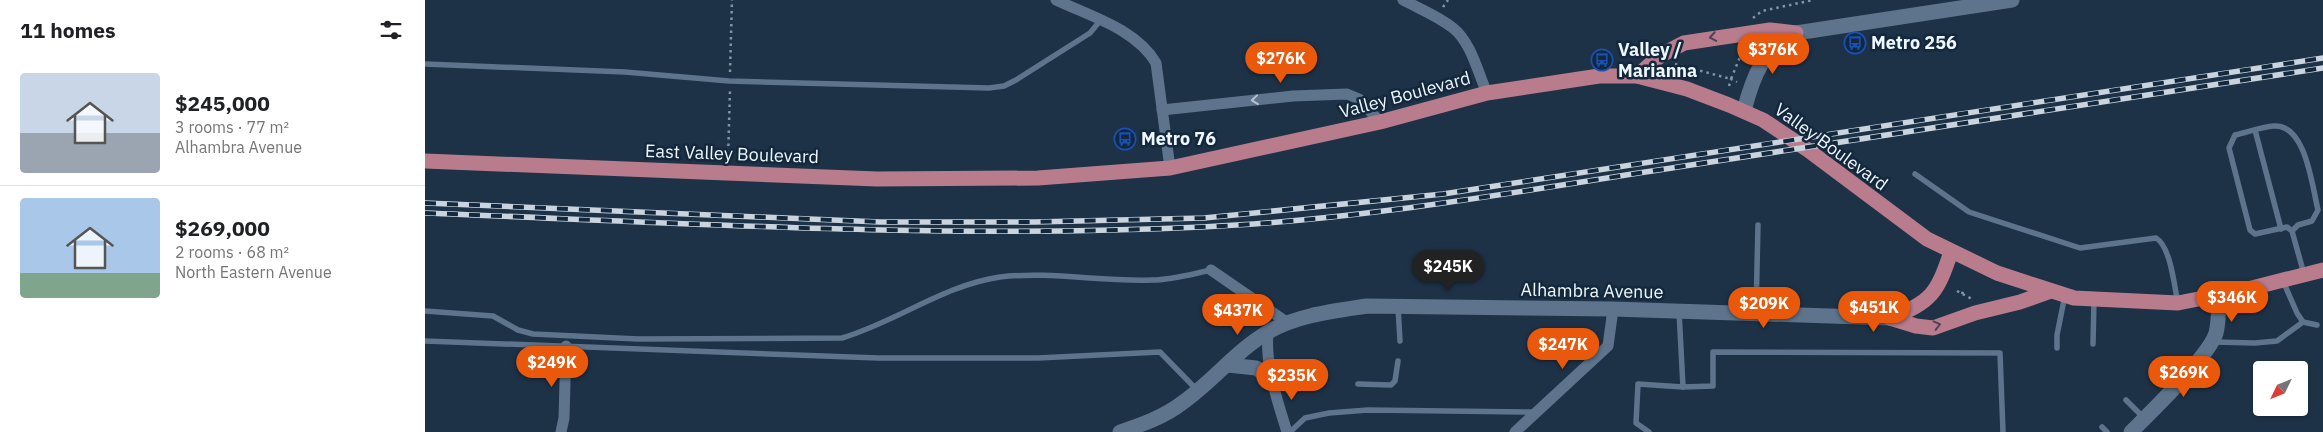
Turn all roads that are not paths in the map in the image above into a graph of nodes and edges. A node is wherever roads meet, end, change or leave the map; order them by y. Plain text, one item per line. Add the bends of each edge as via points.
1 (1056, 0) edge
2 (1403, 0) edge
3 (2012, 0) edge
4 (1100, 21) junction
5 (1796, 33) junction
6 (425, 64) edge
7 (1637, 76) junction
8 (1487, 93) junction
9 (1162, 110) junction
10 (1744, 111) junction
11 (1380, 122) junction
12 (2255, 130) junction
13 (425, 161) edge
14 (1170, 168) junction
15 (1915, 174) dead end
16 (1038, 178) joint
17 (1758, 225) dead end
18 (2281, 229) junction
19 (2292, 232) junction
20 (1951, 252) junction
21 (1211, 270) joint
22 (2323, 270) edge
23 (2304, 274) junction
24 (2283, 280) junction
25 (2058, 293) junction
26 (2220, 295) junction
27 (2094, 300) junction
28 (2177, 302) junction
29 (1398, 307) junction
30 (1613, 309) junction
31 (425, 311) edge
32 (1679, 311) junction
33 (1756, 314) junction
34 (1890, 318) junction
35 (2303, 322) junction
36 (1288, 323) junction
37 (2317, 325) dead end
38 (1268, 332) junction
39 (425, 341) edge
40 (1400, 341) dead end
41 (2211, 342) junction
42 (2093, 344) dead end
43 (566, 346) junction
44 (2057, 348) dead end
45 (1398, 360) dead end
46 (1228, 365) junction
47 (1271, 378) junction
48 (1358, 384) dead end
49 (1683, 387) junction
50 (1197, 390) junction
51 (2126, 400) dead end
52 (1536, 412) junction
53 (2102, 427) dead end
54 (2137, 427) edge
55 (561, 432) edge
56 (1119, 432) edge
57 (1289, 432) edge
58 (1515, 432) edge
59 (1649, 432) edge
60 (2002, 432) edge
61 (2107, 432) edge

1 - 4 street
2 - 8 street via 1455,29 1465,42
3 - 5 main road
4 - 6 lane via 1089,33 1004,86 989,88 729,82 625,72
4 - 9 street via 1148,49 1157,63
5 -> 7 main road via 1770,30 1740,37 1684,42 1661,55
5 - 10 main road via 1777,42 1765,57 1750,88
7 - 8 main road, Valley Boulevard via 1599,76
7 - 10 main road, Valley Boulevard via 1687,89
8 - 11 main road, Valley Boulevard
11 -> 9 street via 1359,99 1347,94 1293,96
9 - 14 street
10 - 20 main road, Valley Boulevard via 1808,150 1907,226
11 - 14 main road, Valley Boulevard
12 - 18 lane
12 - 18 lane via 2235,135 2229,148 2247,223 2255,234
12 - 19 lane via 2276,126 2291,132 2302,144 2318,210 2312,221 2298,225
13 - 16 main road, East Valley Boulevard via 952,180
14 - 16 main road, Valley Boulevard
15 - 28 lane via 1969,212 2080,248 2156,238 2163,242 2167,252
17 - 33 lane
18 - 19 lane via 2287,227
19 - 23 lane
20 - 25 main road, Valley Boulevard via 1997,274
20 - 34 main road via 1941,283 1915,308
21 - 31 lane via 1151,280 1039,274 999,277 965,284 865,331 842,338 638,339 533,334 518,330 493,316
21 - 36 street
22 - 23 main road, Valley Boulevard
23 - 24 main road, Valley Boulevard
24 - 26 main road, Valley Boulevard
24 - 35 lane
25 - 27 main road, Valley Boulevard
34 -> 25 main road via 1933,328 1975,313
25 - 44 lane
26 - 28 main road, Valley Boulevard
26 - 41 main road
27 - 28 main road, Valley Boulevard
27 - 42 lane
29 - 30 main road, Alhambra Avenue
29 - 36 main road, Alhambra Avenue via 1367,306
29 - 40 lane
30 - 32 main road, Alhambra Avenue
30 - 52 street via 1608,346
32 - 33 main road, Alhambra Avenue
32 - 49 lane
33 - 34 main road, Alhambra Avenue
35 - 37 lane
35 - 41 lane via 2277,341
36 - 38 main road, Alhambra Avenue
38 - 46 main road, Alhambra Avenue
38 - 47 street
39 - 43 lane
41 - 54 main road via 2197,362
43 - 50 lane via 877,358 1039,358 1160,352
43 - 55 street
45 - 48 lane via 1395,381 1391,385
46 - 47 main road via 1256,368
46 - 50 main road, Alhambra Avenue
47 - 57 street
49 - 59 lane via 1638,384 1636,423
49 - 60 lane via 1713,386 1713,352 2000,353
50 - 56 main road, Alhambra Avenue via 1181,404 1153,420
51 - 54 lane
52 - 57 lane via 1368,410 1329,413 1305,418
52 - 58 street
53 - 61 lane

